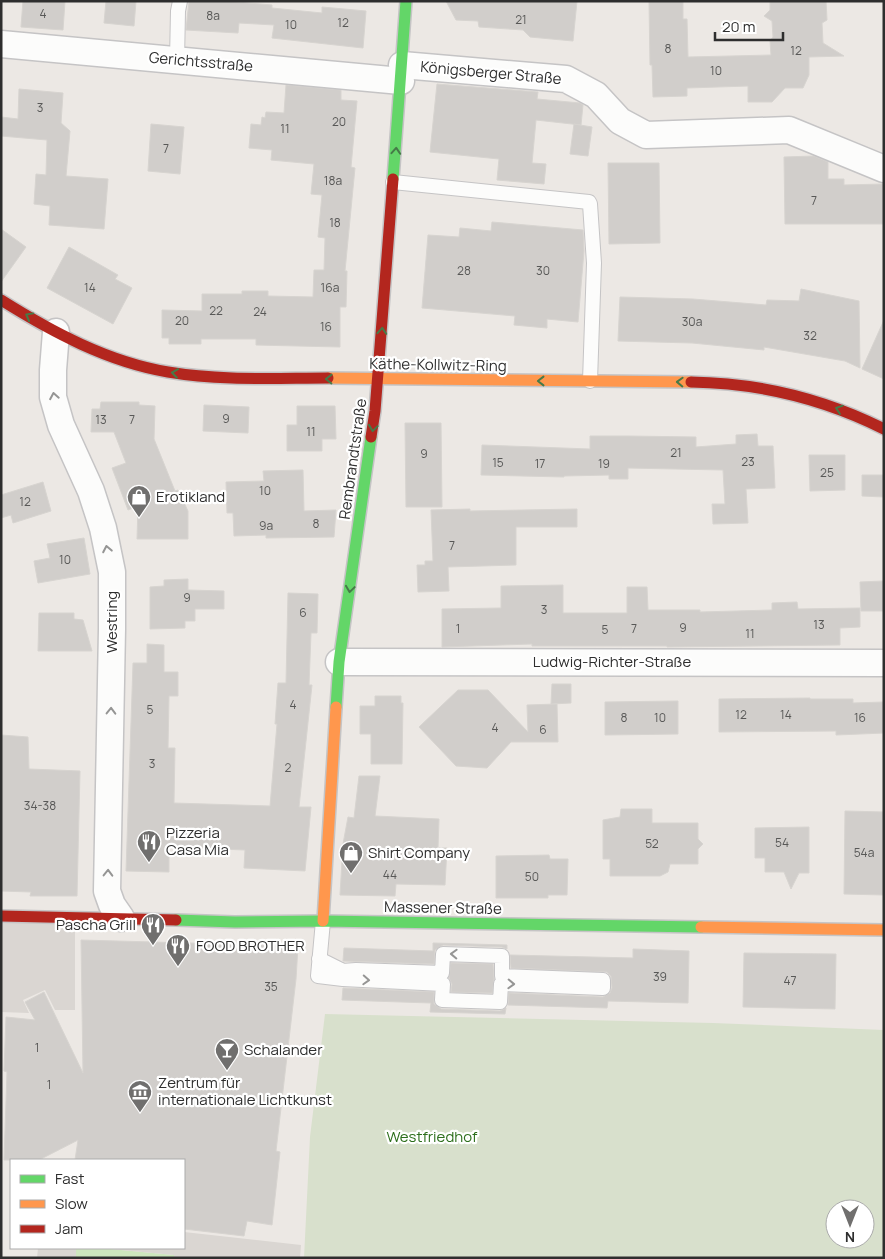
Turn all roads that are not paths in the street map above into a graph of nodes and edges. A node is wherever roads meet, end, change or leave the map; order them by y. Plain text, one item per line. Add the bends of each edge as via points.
1 (180, 1) edge
2 (406, 1) edge
3 (1, 44) edge
4 (176, 60) junction
5 (401, 73) junction
6 (884, 169) edge
7 (393, 182) junction
8 (1, 300) edge
9 (56, 332) junction
10 (378, 379) junction
11 (590, 381) junction
12 (884, 429) edge
13 (340, 662) junction
14 (884, 663) edge
15 (1, 916) edge
16 (121, 918) junction
17 (324, 920) junction
18 (884, 930) edge
19 (320, 959) junction

1 - 4 lane
2 - 5 street, Rembrandtstraße
3 - 4 street, Gerichtsstraße
4 - 5 street, Gerichtsstraße
5 - 6 street, Königsberger Straße via 566,78 596,95 620,122 646,135 789,130
7 -> 5 street, Rembrandtstraße
10 -> 7 street, Rembrandtstraße
7 - 11 lane via 589,202 594,263
9 -> 8 street, Käthe-Kollwitz-Ring
10 -> 9 street, Käthe-Kollwitz-Ring via 223,377 166,372 131,363
16 -> 9 street, Westring via 107,891 112,572 91,491 61,425 53,397
11 -> 10 street, Käthe-Kollwitz-Ring
10 -> 13 street, Rembrandtstraße
12 -> 11 street, Käthe-Kollwitz-Ring via 851,412 778,391 695,382
13 - 14 street, Ludwig-Richter-Straße
13 - 17 street, Rembrandtstraße
15 - 16 street, Massener Straße
16 - 17 street, Massener Straße via 235,922
17 - 18 street, Massener Straße
17 - 19 lane
19 -> 19 lane via 318,976 443,984 442,1000 500,1002 501,984 603,988 603,980 502,976 502,956 443,954 442,973 343,971

